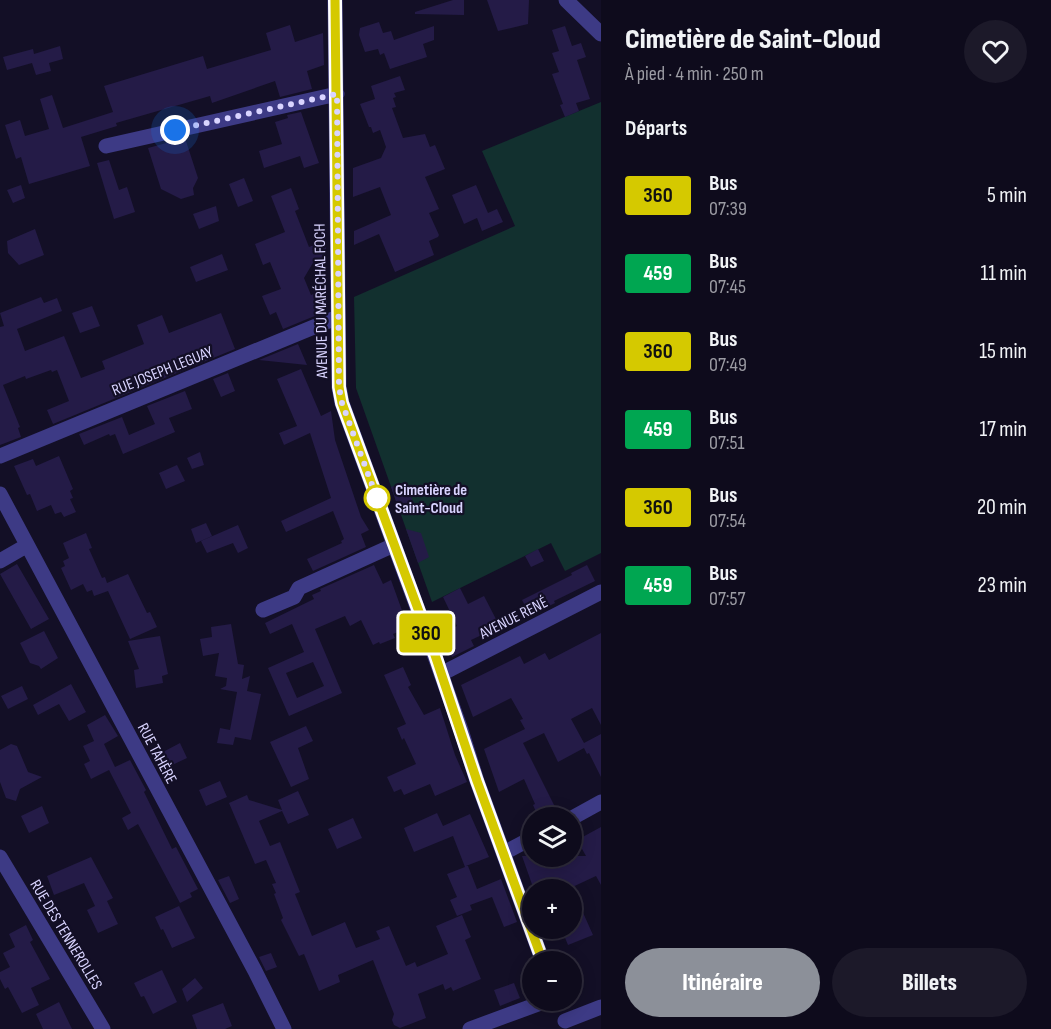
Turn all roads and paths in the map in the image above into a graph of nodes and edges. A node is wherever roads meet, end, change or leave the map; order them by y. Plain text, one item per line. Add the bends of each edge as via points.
1 (335, 0) edge
2 (566, 0) edge
3 (601, 34) edge
4 (337, 94) junction
5 (106, 146) dead end
6 (339, 318) junction
7 (0, 456) edge
8 (0, 494) edge
9 (394, 545) junction
10 (26, 546) junction
11 (0, 561) edge
12 (601, 592) edge
13 (263, 610) dead end
14 (441, 674) junction
15 (601, 802) edge
16 (582, 812) edge
17 (522, 843) edge
18 (504, 853) junction
19 (0, 857) edge
20 (539, 951) edge
21 (601, 1006) edge
22 (522, 1010) edge
23 (566, 1025) edge
24 (103, 1029) edge
25 (284, 1029) edge
26 (470, 1029) edge

1 - 4 street, AVENUE DU MARÉCHAL FOCH
2 - 3 street
4 - 5 street
4 - 6 street, AVENUE DU MARÉCHAL FOCH
6 - 7 street, RUE JOSEPH LEGUAY
6 - 9 street, AVENUE DU MARÉCHAL FOCH via 342,403
8 - 10 street, RUE TAHÈRE
9 - 13 street via 299,588 294,597
9 - 14 street, AVENUE DU MARÉCHAL FOCH
10 - 11 street
10 - 25 street, RUE TAHÈRE
12 - 14 street, AVENUE RENÉ
14 - 18 street, AVENUE DU MARÉCHAL FOCH
15 - 16 street
17 - 18 street
18 - 20 street, AVENUE DU MARÉCHAL FOCH
19 - 24 street, RUE DES TENNEROLLES
21 - 23 street
22 - 26 street

